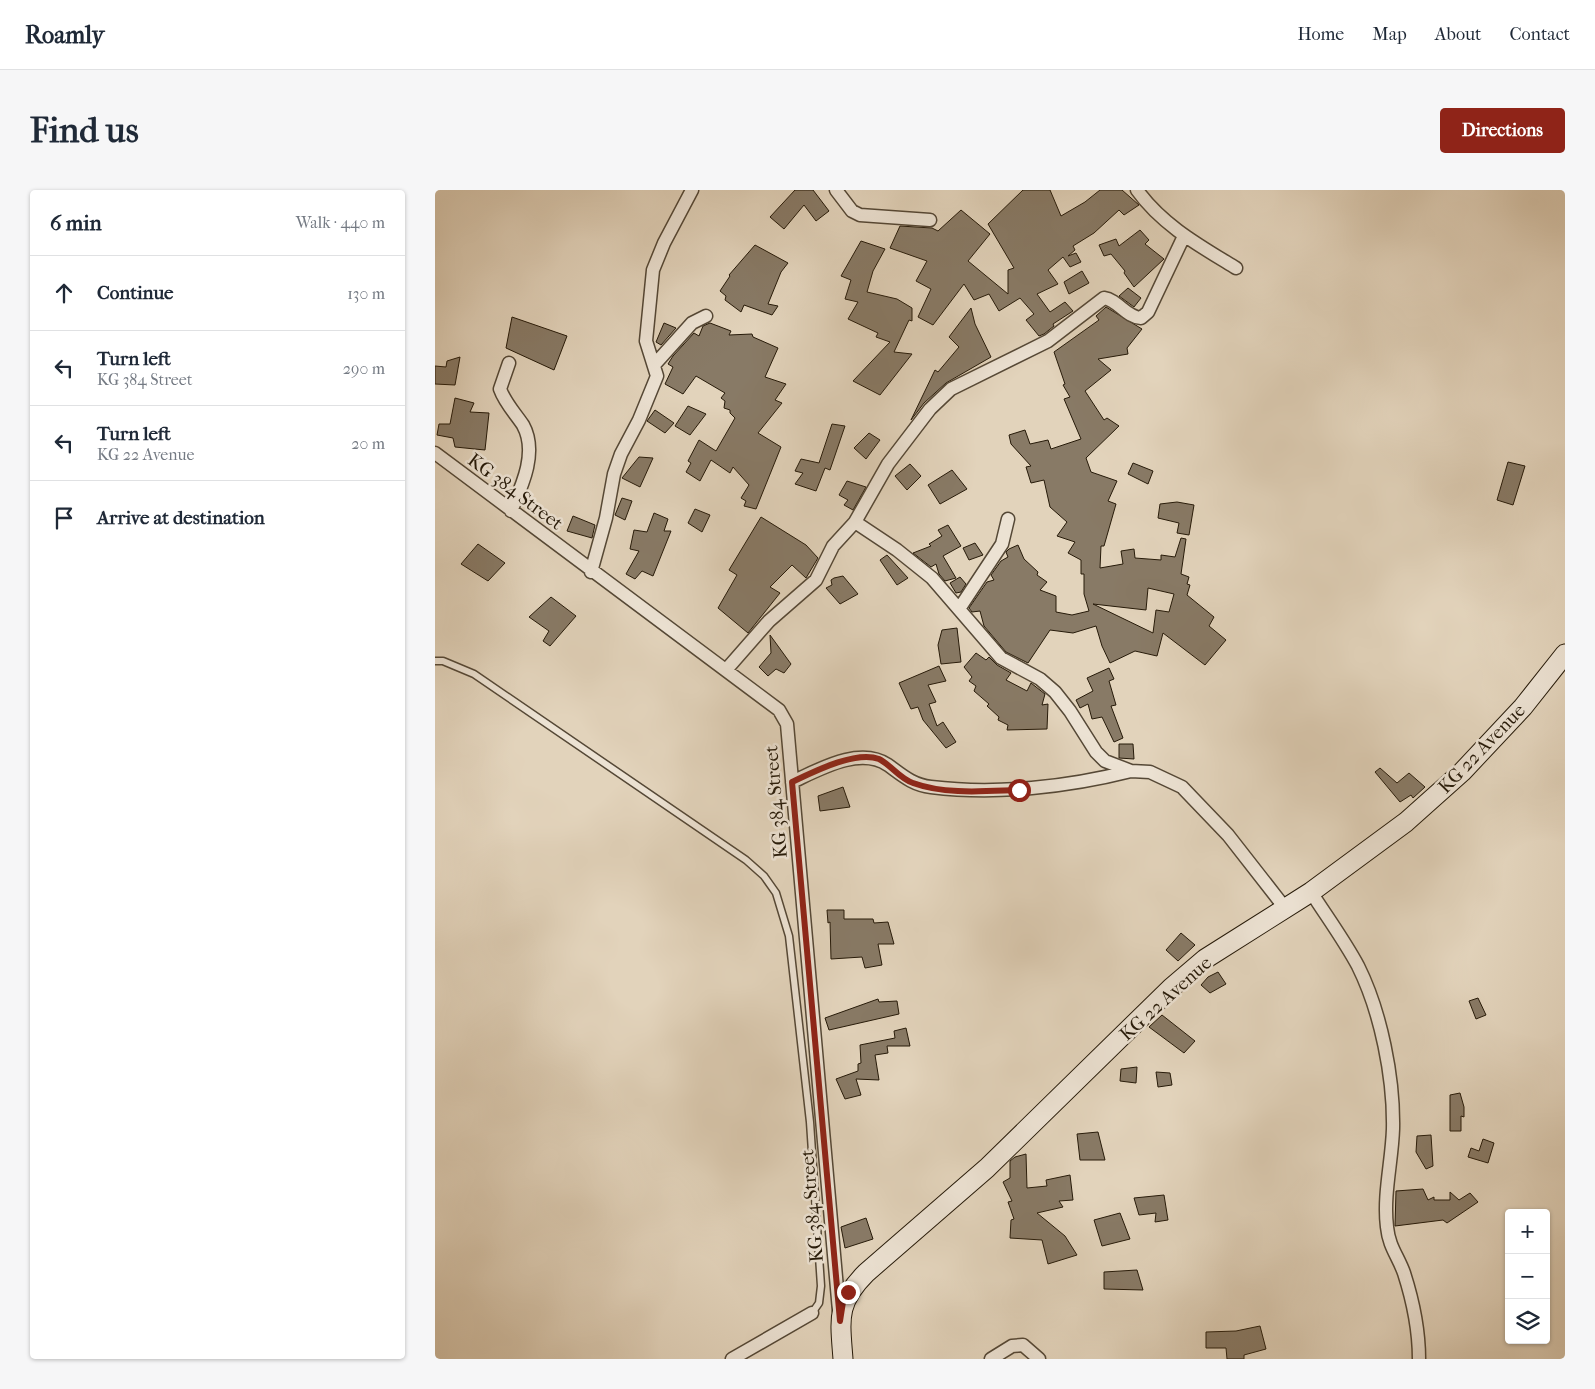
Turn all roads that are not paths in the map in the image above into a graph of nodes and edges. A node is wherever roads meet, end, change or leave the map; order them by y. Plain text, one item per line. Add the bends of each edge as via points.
1 (692, 190) edge
2 (836, 190) edge
3 (1137, 190) edge
4 (930, 220) dead end
5 (1183, 236) junction
6 (1236, 268) dead end
7 (707, 316) dead end
8 (509, 363) dead end
9 (655, 364) junction
10 (435, 453) edge
11 (511, 511) junction
12 (1008, 519) dead end
13 (855, 522) junction
14 (591, 572) junction
15 (959, 609) junction
16 (1565, 654) edge
17 (435, 661) edge
18 (726, 670) junction
19 (1131, 772) junction
20 (792, 782) junction
21 (1311, 892) junction
22 (1285, 908) junction
23 (812, 1313) joint
24 (840, 1321) junction
25 (732, 1359) edge
26 (843, 1359) edge
27 (991, 1359) edge
28 (1039, 1359) edge
29 (1419, 1359) edge

1 - 9 street via 653,270 646,341
2 - 4 street via 852,211 860,215
3 - 5 street
5 - 6 street
5 - 13 street via 1148,312 1141,318 1135,318 1104,298 1048,341 951,389 911,432
7 - 9 street via 692,323
8 - 11 street via 500,389 524,427 528,449 525,478
9 - 14 street via 657,376 652,392 614,474
10 - 11 street, KG 384 Street
11 - 14 street, KG 384 Street
12 - 15 street via 1002,544
13 - 15 street via 931,578
13 - 18 street via 833,546 816,580 769,621
14 - 18 street, KG 384 Street
15 - 19 street via 1001,658 1040,679 1055,692 1105,761
16 - 21 street, KG 22 Avenue via 1523,706 1462,772 1406,822
17 - 23 lane via 443,661 474,674 738,854 764,876 776,893 789,936 810,1122 821,1286 819,1303
18 - 20 street, KG 384 Street via 784,716
19 - 20 street via 1019,790 979,792 911,783 878,759 862,756
19 - 22 street via 1151,772 1182,788 1228,835
20 - 24 street, KG 384 Street
21 - 22 street, KG 22 Avenue
21 - 29 street via 1358,968 1373,1008 1385,1056 1391,1082 1393,1129 1386,1201 1387,1226 1390,1248 1403,1271 1411,1298 1419,1336
22 - 24 street, KG 22 Avenue via 1205,959 1171,988 987,1168 866,1272 848,1292
23 - 25 street
24 - 26 street, KG 22 Avenue
27 - 28 street via 1012,1346 1023,1345

